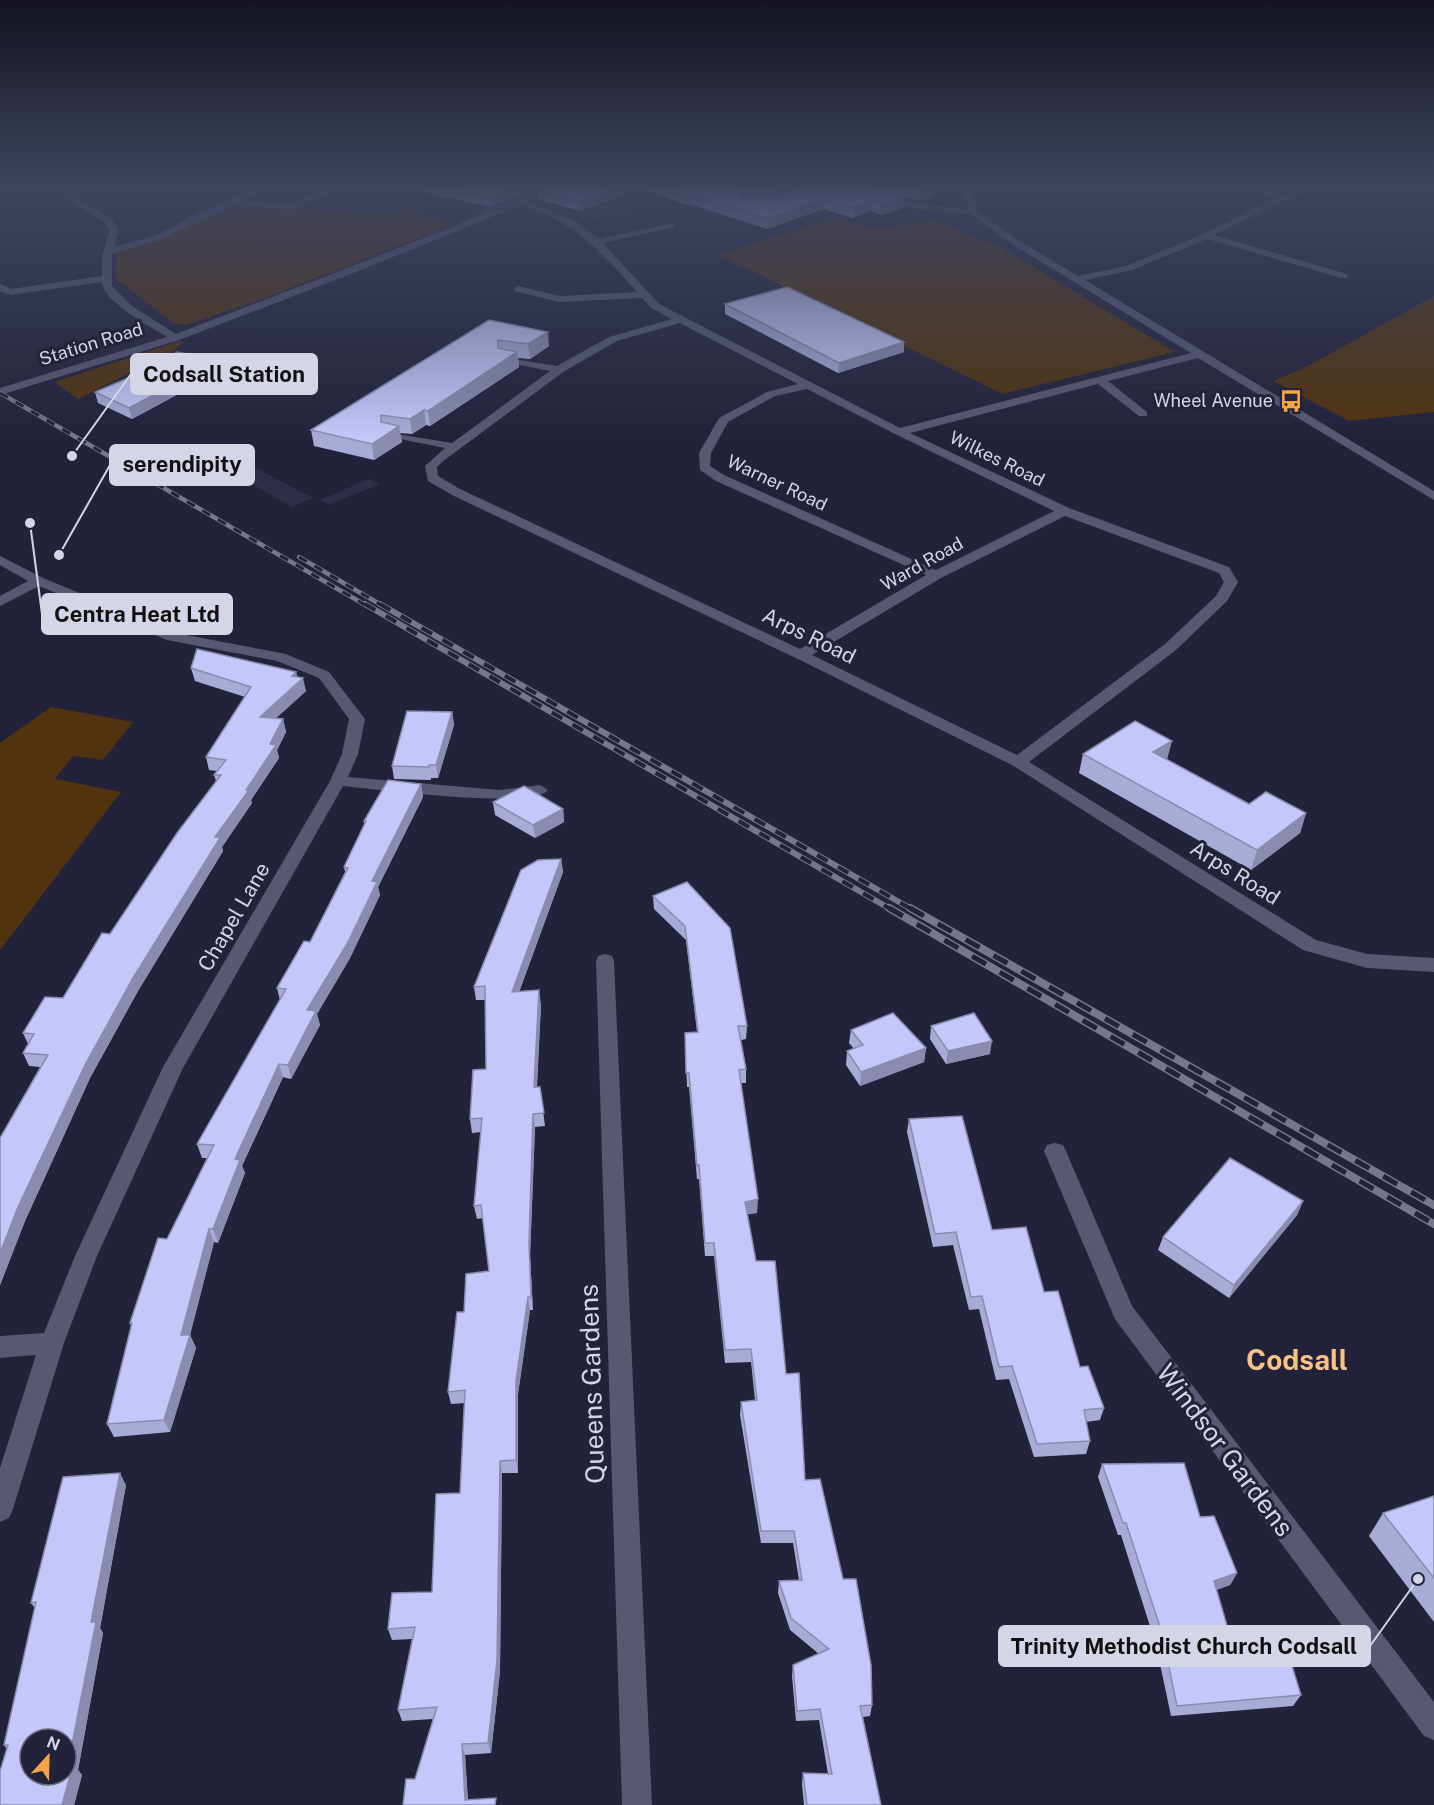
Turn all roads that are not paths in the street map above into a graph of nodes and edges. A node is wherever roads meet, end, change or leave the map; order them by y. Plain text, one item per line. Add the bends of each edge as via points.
1 (107, 270) edge
2 (352, 270) edge
3 (622, 270) edge
4 (1063, 270) edge
5 (1119, 270) edge
6 (1324, 270) edge
7 (1344, 276) dead end
8 (106, 278) junction
9 (1078, 279) junction
10 (0, 287) edge
11 (518, 289) dead end
12 (5, 294) edge
13 (644, 295) junction
14 (682, 319) junction
15 (175, 338) junction
16 (1200, 354) junction
17 (506, 359) edge
18 (559, 370) junction
19 (1100, 380) junction
20 (810, 385) junction
21 (0, 392) edge
22 (1143, 414) dead end
23 (899, 432) junction
24 (389, 434) edge
25 (456, 447) junction
26 (1434, 496) edge
27 (1064, 511) junction
28 (0, 560) edge
29 (936, 575) junction
30 (38, 581) junction
31 (0, 602) edge
32 (801, 655) junction
33 (1018, 762) junction
34 (338, 781) junction
35 (540, 790) dead end
36 (604, 961) dead end
37 (1434, 965) edge
38 (1055, 1151) dead end
39 (52, 1343) junction
40 (0, 1347) edge
41 (0, 1509) edge
42 (1434, 1726) edge
43 (637, 1805) edge

1 - 8 street
2 - 15 street, Station Road
3 - 13 street, Wilkes Road
4 - 9 street
5 - 9 street
6 - 7 street
8 - 12 street
8 - 15 street via 116,299
9 - 16 street
10 - 12 street
11 - 13 street via 559,299
13 - 14 street, Wilkes Road via 655,306
14 - 18 street, Arps Road via 613,339
14 - 20 street, Wilkes Road
15 - 21 street, Station Road
16 - 19 street
16 - 26 street
17 - 18 street
18 - 25 street, Arps Road
19 - 22 street
19 - 23 street
20 - 23 street, Wilkes Road
20 - 29 street, Warner Road via 771,394 723,420 705,453 704,467 720,478
23 - 27 street, Wilkes Road
24 - 25 street
25 - 32 street, Arps Road via 431,466 432,478
27 - 29 street, Ward Road
27 - 33 street, Wilkes Road via 1214,564 1229,577 1230,587 1174,646
28 - 30 street, Chapel Lane
29 - 32 street, Ward Road
30 - 31 street
30 - 34 street, Chapel Lane via 172,637 281,657 324,675 357,719 350,754
32 - 33 street, Arps Road
33 - 37 street, Arps Road via 1310,945 1367,961
34 - 35 street via 499,795
34 - 39 street, Chapel Lane via 173,1067 86,1256
36 - 43 street, Queens Gardens
38 - 42 street, Windsor Gardens via 1123,1312
39 - 40 street
39 - 41 street, Chapel Lane

